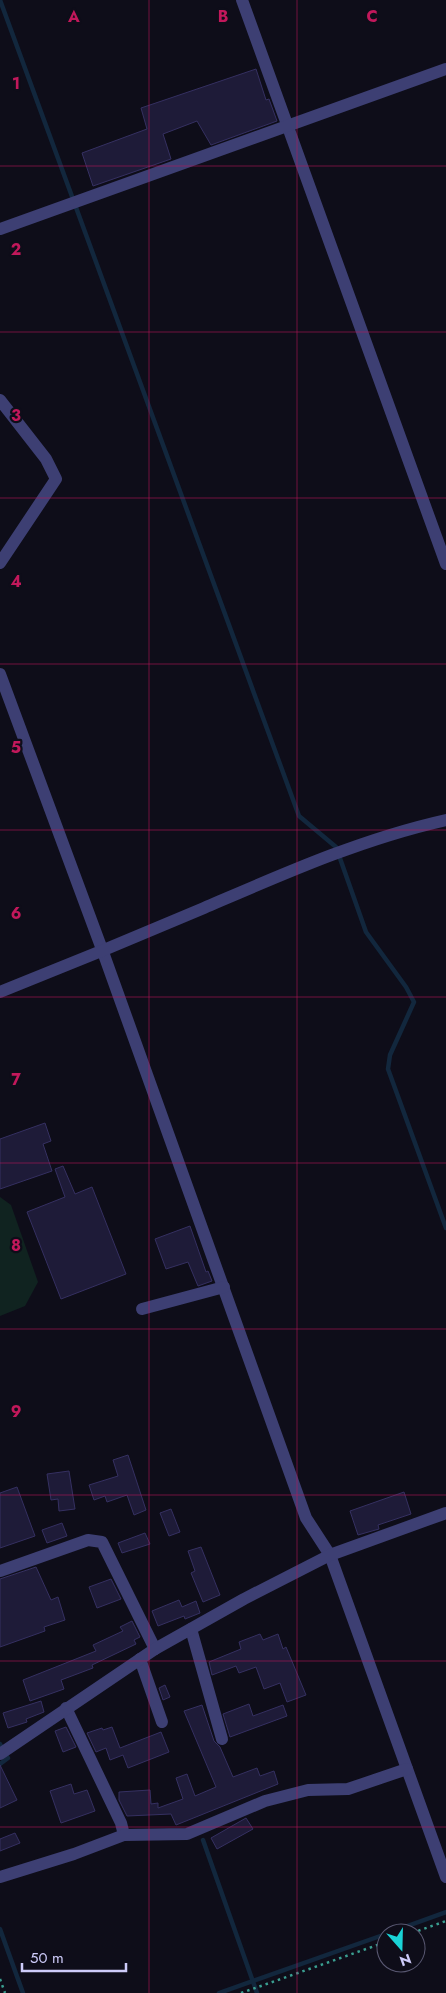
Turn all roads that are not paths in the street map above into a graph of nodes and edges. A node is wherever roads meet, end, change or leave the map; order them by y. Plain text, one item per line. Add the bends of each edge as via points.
1 (242, 0) edge
2 (446, 69) edge
3 (288, 126) junction
4 (0, 229) edge
5 (0, 400) edge
6 (0, 563) edge
7 (446, 564) edge
8 (0, 674) edge
9 (446, 820) edge
10 (104, 952) junction
11 (0, 992) edge
12 (224, 1287) junction
13 (142, 1309) dead end
14 (446, 1514) edge
15 (330, 1555) junction
16 (0, 1571) edge
17 (191, 1629) junction
18 (155, 1649) junction
19 (140, 1659) junction
20 (66, 1708) junction
21 (162, 1722) dead end
22 (222, 1739) dead end
23 (3, 1746) edge
24 (407, 1769) junction
25 (124, 1835) junction
26 (0, 1877) edge
27 (446, 1877) edge

1 - 3 street
2 - 3 street
3 - 4 street
3 - 7 street
5 - 6 street via 46,459 56,479
8 - 10 street
9 - 10 street via 400,830 318,859
10 - 11 street
10 - 12 street
12 - 13 street
12 - 15 street via 306,1518
14 - 15 street
15 - 17 street
15 - 24 street
16 - 18 street via 88,1540 102,1542
17 - 18 street
17 - 22 street
18 - 19 street
19 - 20 street
19 - 21 street
20 - 23 street
20 - 25 street
24 - 25 street via 348,1789 308,1790 265,1801 187,1834
24 - 27 street
25 - 26 street

